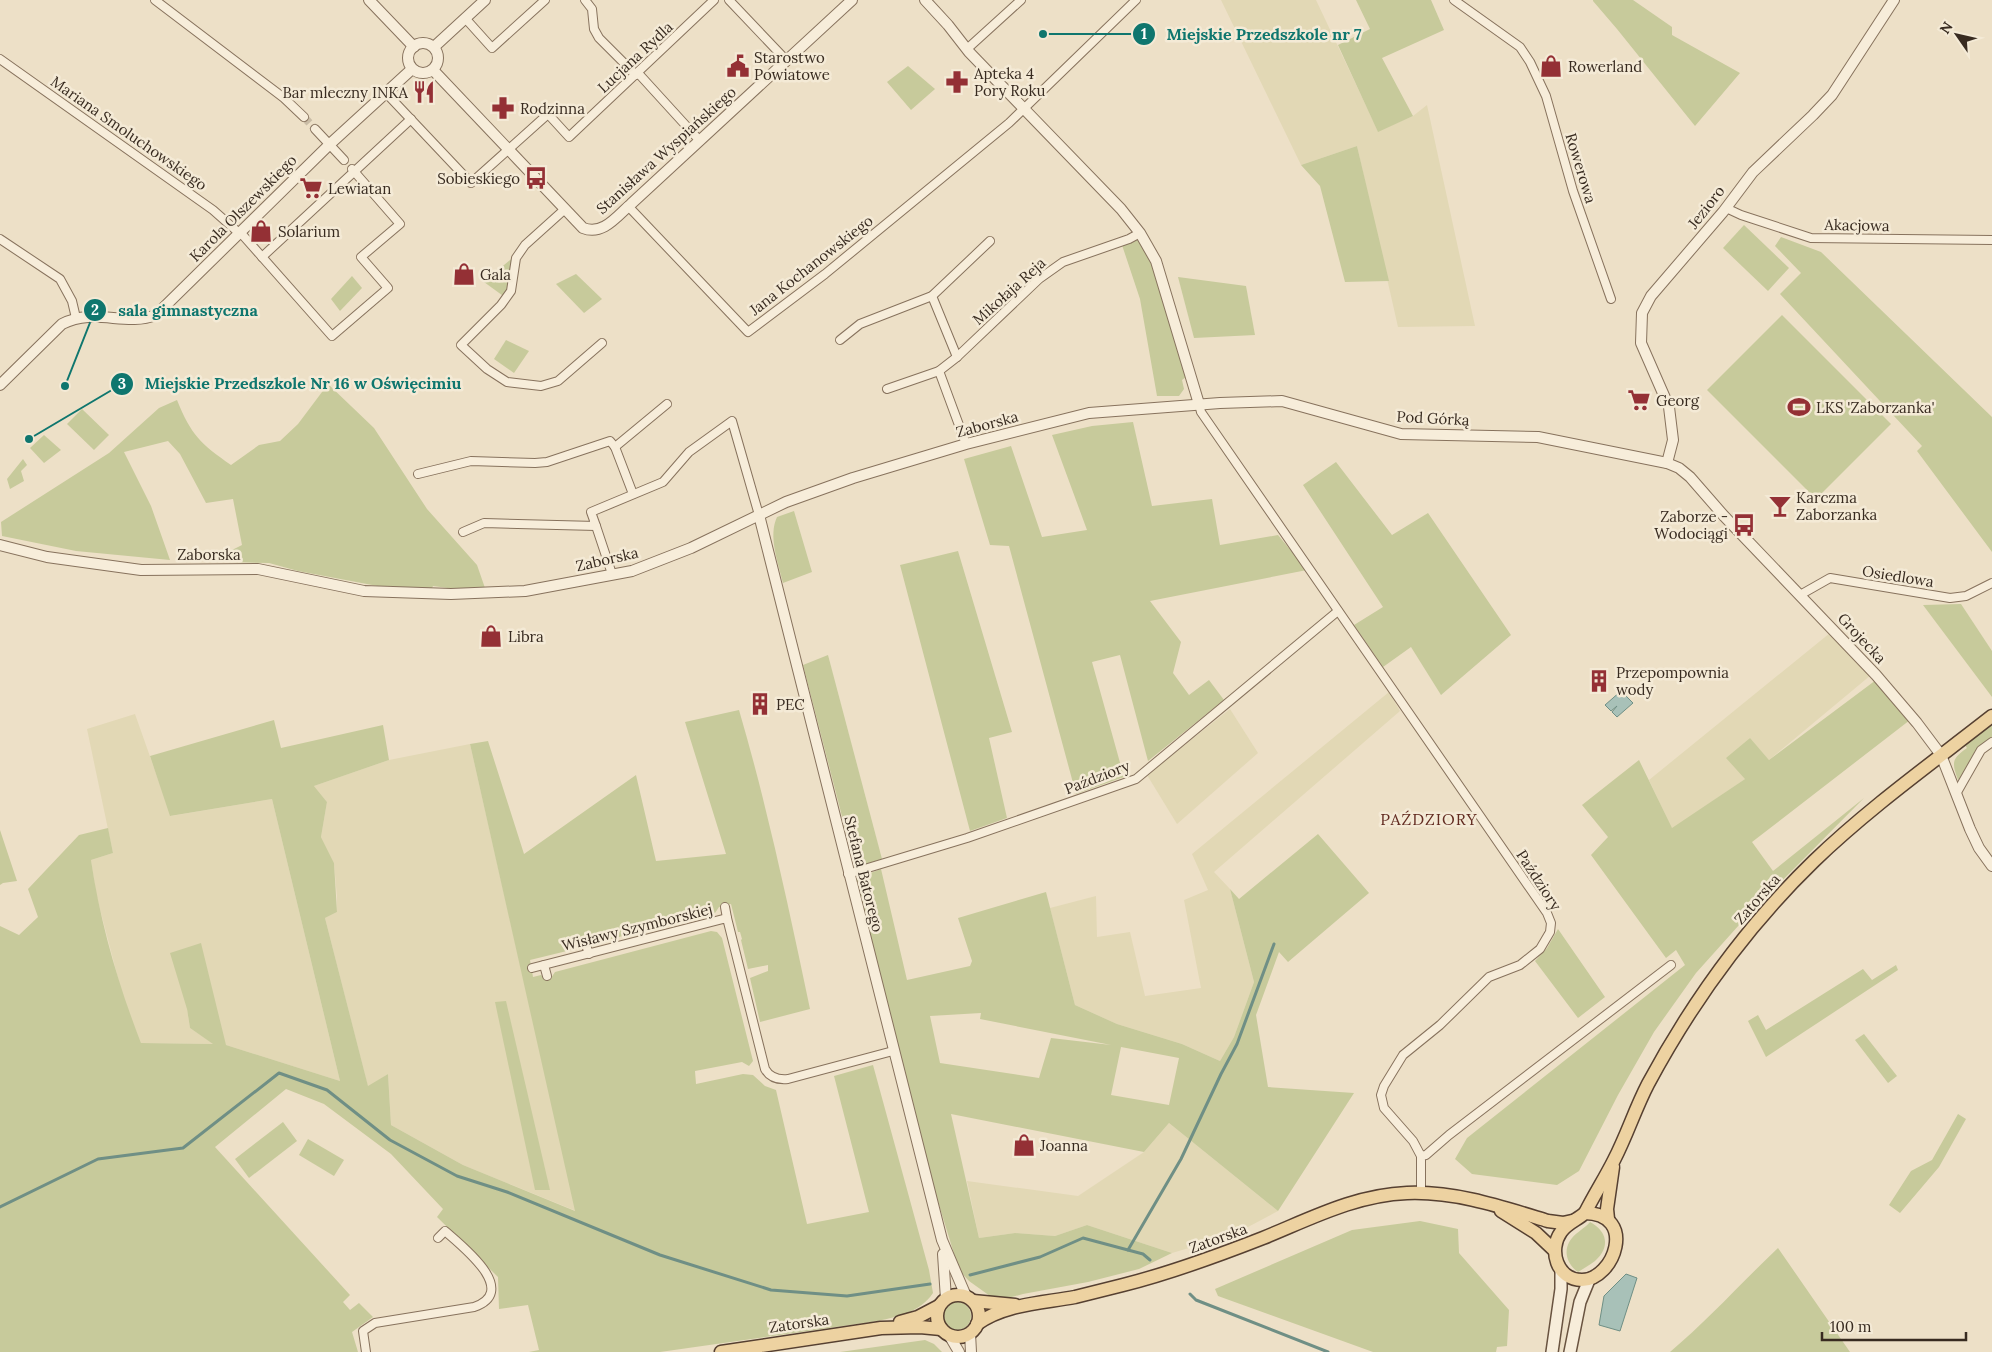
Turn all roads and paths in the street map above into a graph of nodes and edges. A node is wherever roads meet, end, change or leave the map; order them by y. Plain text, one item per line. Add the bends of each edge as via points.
1 (155, 0) edge
2 (369, 0) edge
3 (485, 0) edge
4 (545, 0) edge
5 (585, 0) edge
6 (714, 0) edge
7 (728, 0) edge
8 (852, 0) edge
9 (925, 0) edge
10 (1021, 0) edge
11 (1136, 0) edge
12 (1454, 0) edge
13 (1894, 0) edge
14 (465, 18) junction
15 (414, 47) junction
16 (434, 47) junction
17 (966, 49) junction
18 (0, 58) edge
19 (786, 60) junction
20 (412, 68) junction
21 (433, 70) junction
22 (637, 74) junction
23 (386, 93) junction
24 (1024, 109) junction
25 (304, 117) tunnel mouth
26 (411, 119) junction
27 (315, 129) tunnel mouth
28 (700, 141) junction
29 (330, 144) junction
30 (509, 148) junction
31 (344, 160) dead end
32 (353, 170) junction
33 (628, 206) junction
34 (565, 208) junction
35 (1726, 208) junction
36 (239, 232) junction
37 (1140, 233) junction
38 (0, 239) edge
39 (1992, 240) edge
40 (990, 242) dead end
41 (262, 257) junction
42 (932, 296) junction
43 (1611, 299) dead end
44 (76, 318) junction
45 (840, 340) dead end
46 (602, 343) dead end
47 (957, 357) junction
48 (939, 371) junction
49 (0, 384) edge
50 (887, 389) dead end
51 (667, 404) dead end
52 (1199, 404) junction
53 (966, 444) junction
54 (615, 447) junction
55 (1667, 463) junction
56 (418, 474) dead end
57 (633, 494) junction
58 (759, 515) junction
59 (596, 526) junction
60 (462, 532) dead end
61 (0, 545) edge
62 (612, 574) junction
63 (1992, 583) edge
64 (1800, 595) junction
65 (1338, 611) junction
66 (1992, 716) edge
67 (1992, 742) edge
68 (1941, 755) junction
69 (1956, 794) junction
70 (1992, 866) edge
71 (848, 874) junction
72 (724, 907) dead end
73 (727, 918) junction
74 (585, 942) dead end
75 (589, 954) junction
76 (544, 965) junction
77 (1671, 965) dead end
78 (532, 968) dead end
79 (547, 976) dead end
80 (893, 1051) junction
81 (1421, 1156) junction
82 (1614, 1159) junction
83 (1421, 1193) junction
84 (1495, 1207) junction
85 (1585, 1213) junction
86 (1608, 1220) junction
87 (1572, 1221) junction
88 (438, 1238) dead end
89 (942, 1240) junction
90 (1554, 1250) junction
91 (1561, 1270) junction
92 (1589, 1280) junction
93 (969, 1299) junction
94 (942, 1302) junction
95 (1023, 1306) junction
96 (881, 1328) junction
97 (974, 1328) junction
98 (945, 1332) junction
99 (366, 1352) edge
100 (721, 1352) edge
101 (958, 1352) edge
102 (971, 1352) edge
103 (1552, 1352) edge
104 (1570, 1352) edge

1 - 25 street via 284,98
2 - 15 street
3 - 14 street
4 - 14 street via 492,48
5 - 22 street via 592,9 594,29 599,38
6 - 22 street, Lucjana Rydla
7 - 19 street
8 - 19 street, Stanisława Wyspiańskiego
9 - 17 street
10 - 17 street
11 - 24 street
12 - 43 street, Rowerowa via 1520,47 1530,62 1546,96 1573,191
13 - 35 street, Jezioro via 1832,95 1753,172
14 - 16 street
15 - 16 street via 422,43
15 - 20 street via 408,60
16 - 21 street via 439,57
17 - 24 street
18 - 36 street, Mariana Smoluchowskiego
19 - 28 street, Stanisława Wyspiańskiego
20 - 21 street via 424,73
20 - 23 street, Karola Olszewskiego
21 - 30 street
22 - 28 street
22 - 30 street, Lucjana Rydla via 569,137 548,114
23 - 26 street
23 - 29 street, Karola Olszewskiego
24 - 33 street, Jana Kochanowskiego via 825,274 748,332
24 - 37 street via 1121,209
26 - 30 street via 471,183
26 - 32 street
27 - 29 street
28 - 33 street, Stanisława Wyspiańskiego
29 - 31 street
29 - 36 street, Karola Olszewskiego
30 - 34 street
32 - 41 street
32 - 41 street, Mariana Smoluchowskiego via 400,224 361,257 388,288 332,336
33 - 34 street, Stanisława Wyspiańskiego via 600,230 592,231 584,228
34 - 46 street via 525,244 516,258 511,291 461,345 507,382 541,386 558,381
35 - 39 street, Akacjowa via 1811,238
35 - 55 street, Jezioro via 1651,296 1642,313 1641,343 1669,407 1673,440
36 - 41 street, Mariana Smoluchowskiego
36 - 44 street, Karola Olszewskiego via 156,315 137,320 102,316
37 - 47 street, Mikołaja Reja via 1063,262 1039,279
37 - 52 street via 1156,261
38 - 44 street via 60,279 72,301
40 - 42 street
42 - 45 street via 860,324
42 - 47 street
44 - 49 street via 62,324
47 - 48 street, Mikołaja Reja
48 - 50 street, Mikołaja Reja
48 - 53 street
51 - 54 street
52 - 53 street, Zaborska via 1089,413
52 - 55 street, Pod Górką via 1282,401 1401,434 1538,437
52 - 65 street, Paździory via 1201,412
53 - 58 street, Zaborska via 853,478
54 - 56 street via 610,441 547,462 467,461
54 - 57 street
55 - 64 street, Grojecka via 1690,477
57 - 58 street via 663,482 690,452 732,421
57 - 59 street via 592,512
58 - 62 street, Zaborska via 691,548
58 - 71 street, Stefana Batorego
59 - 60 street via 484,523
59 - 62 street
61 - 62 street, Zaborska via 47,556 141,570 258,569 364,591 451,594 525,591
63 - 64 street, Osiedlowa via 1966,596 1950,598 1830,578
64 - 68 street, Grojecka via 1895,696
65 - 71 street, Paździory via 1136,778 967,838
65 - 81 street, Paździory via 1551,923 1550,932 1540,949 1520,965 1489,978 1403,1055 1384,1086 1384,1108 1413,1141
66 - 68 main road, Zatorska
67 - 69 street via 1981,750
68 - 69 street, Grojecka
68 - 82 main road, Zatorska via 1832,845 1790,886 1742,941 1669,1047
69 - 70 street, Grojecka via 1979,848
71 - 80 street, Stefana Batorego
72 - 73 street
73 - 75 street, Wisławy Szymborskiej
73 - 80 street, Wisławy Szymborskiej via 765,1069 770,1075 776,1079 788,1079
74 - 75 street
75 - 76 street, Wisławy Szymborskiej
76 - 78 street, Wisławy Szymborskiej
76 - 79 street
77 - 81 street
80 - 89 street, Stefana Batorego
81 - 83 street
82 - 85 main road, Zatorska
82 - 86 main road, Zatorska
83 - 84 main road, Zatorska via 1454,1196
83 - 95 main road, Zatorska via 1380,1196 1345,1204 1171,1272 1075,1297
84 - 87 main road, Zatorska via 1554,1222
84 - 90 main road, Zatorska via 1536,1233
85 - 86 main road via 1594,1213
85 - 87 main road
86 - 92 main road via 1617,1239 1615,1250 1604,1270
87 - 90 main road via 1560,1233
88 - 99 street via 445,1231 474,1258 486,1272 491,1294 484,1303 474,1307 387,1317 363,1331
89 - 93 street, Stefana Batorego
89 - 94 street, Stefana Batorego
90 - 91 main road via 1555,1261
91 - 92 main road via 1580,1281
91 - 103 main road
92 - 104 main road via 1580,1302
93 - 94 main road via 952,1295
93 - 95 main road, Zatorska
93 - 97 main road via 979,1312
94 - 96 main road, Zatorska via 918,1317
94 - 98 main road via 937,1318
95 - 97 main road, Zatorska via 984,1319
96 - 98 main road, Zatorska via 920,1327
96 - 100 main road, Zatorska
97 - 98 main road via 960,1337
97 - 102 street
98 - 101 street

